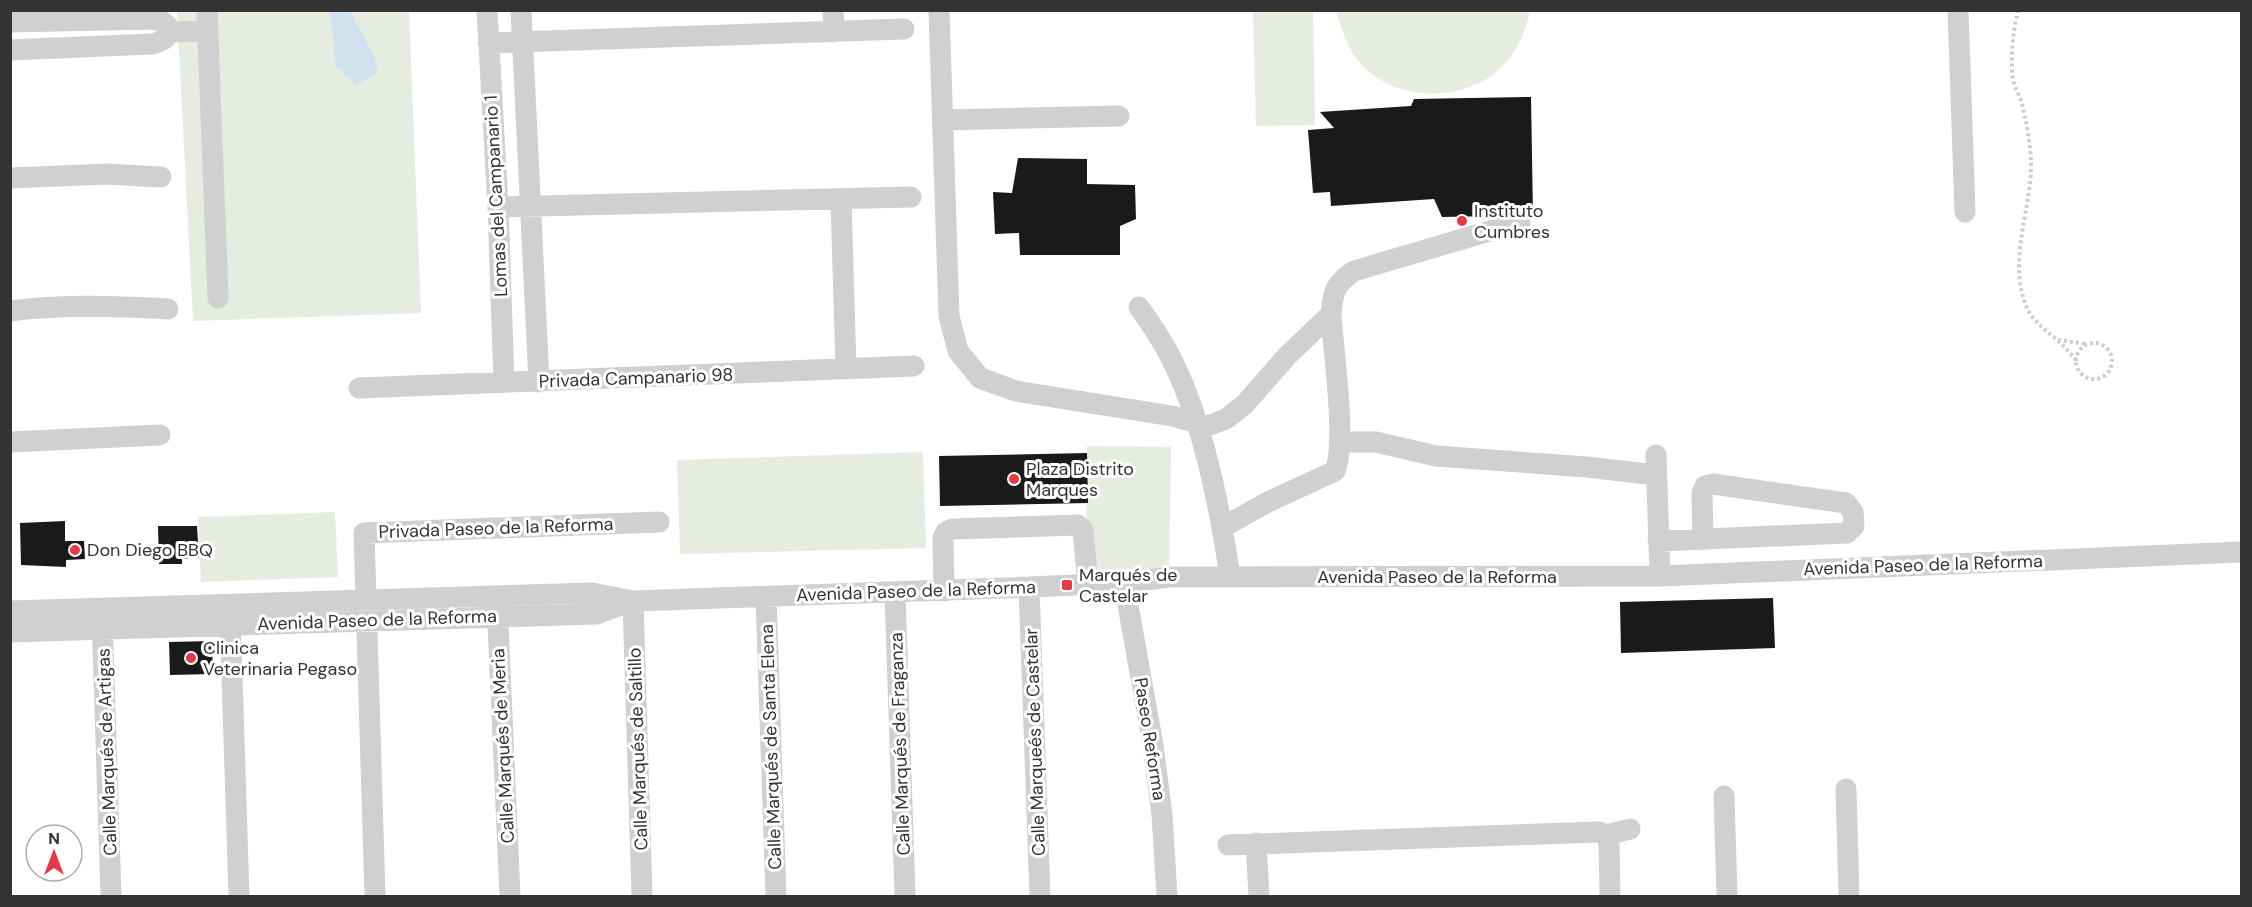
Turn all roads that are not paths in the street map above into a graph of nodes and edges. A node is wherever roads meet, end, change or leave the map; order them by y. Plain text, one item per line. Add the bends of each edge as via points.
1 (487, 10) edge
2 (521, 10) edge
3 (939, 10) edge
4 (1958, 10) edge
5 (207, 21) edge
6 (834, 21) edge
7 (10, 22) edge
8 (904, 29) dead end
9 (168, 32) junction
10 (488, 43) junction
11 (522, 43) junction
12 (10, 50) edge
13 (1119, 116) dead end
14 (943, 120) junction
15 (161, 177) dead end
16 (10, 178) edge
17 (911, 197) dead end
18 (842, 200) junction
19 (498, 207) junction
20 (530, 207) junction
21 (1965, 212) dead end
22 (1520, 222) dead end
23 (218, 298) dead end
24 (1139, 308) dead end
25 (168, 309) dead end
26 (10, 311) edge
27 (1330, 314) junction
28 (914, 366) dead end
29 (846, 369) junction
30 (504, 382) junction
31 (539, 382) junction
32 (359, 388) dead end
33 (1197, 424) junction
34 (160, 435) dead end
35 (10, 442) edge
36 (1339, 442) junction
37 (659, 522) dead end
38 (1223, 527) junction
39 (1703, 540) junction
40 (1658, 541) junction
41 (2241, 552) edge
42 (1660, 576) junction
43 (1230, 577) junction
44 (1124, 583) junction
45 (1088, 585) junction
46 (1029, 587) junction
47 (944, 591) junction
48 (895, 592) junction
49 (766, 597) junction
50 (633, 601) junction
51 (230, 604) junction
52 (497, 606) junction
53 (367, 610) junction
54 (10, 611) edge
55 (102, 618) junction
56 (230, 626) junction
57 (10, 632) edge
58 (1846, 789) dead end
59 (1724, 796) dead end
60 (1629, 829) dead end
61 (1606, 835) junction
62 (1256, 843) junction
63 (1228, 845) dead end
64 (111, 897) edge
65 (239, 897) edge
66 (375, 897) edge
67 (510, 897) edge
68 (642, 897) edge
69 (776, 897) edge
70 (905, 897) edge
71 (1040, 897) edge
72 (1167, 897) edge
73 (1259, 897) edge
74 (1610, 897) edge
75 (1727, 897) edge
76 (1849, 897) edge

1 - 10 street, Lomas del Campanario 1
2 - 11 street, Lomas del Campanario 1
3 - 14 street
4 - 21 street
5 - 9 street
5 - 23 street
6 - 8 street
6 - 11 street
7 - 9 street via 151,19 167,25
9 - 12 street via 167,38 152,44
10 - 11 street
10 - 19 street, Lomas del Campanario 1
11 - 20 street, Lomas del Campanario 1
13 - 14 street
14 - 33 street via 949,316 958,351 965,360 981,378 1016,391 1172,416
15 - 16 street via 107,174
17 - 18 street
18 - 20 street
18 - 29 street
19 - 20 street
19 - 30 street, Lomas del Campanario 1
20 - 31 street, Lomas del Campanario 1
22 - 27 street via 1354,271 1338,282
24 - 33 street via 1172,360
25 - 26 street via 99,305
27 - 33 street via 1245,404 1226,419 1208,426
27 - 36 street
28 - 29 street, Privada Campanario 98
29 - 31 street, Privada Campanario 98
30 - 31 street, Privada Campanario 98
30 - 32 street, Privada Campanario 98
33 - 38 street
34 - 35 street
36 - 38 street via 1335,471
36 - 40 street via 1376,442 1436,456 1587,467 1656,465
37 - 53 street, Privada Paseo de la Reforma via 364,532
38 - 43 street
39 - 39 street via 1702,493 1705,486 1713,484 1846,503 1853,512 1854,526 1847,533
39 - 40 street
40 - 42 street
41 - 42 street, Avenida Paseo de la Reforma
42 - 43 street, Avenida Paseo de la Reforma
43 - 44 street, Avenida Paseo de la Reforma via 1169,577
44 - 45 street, Avenida Paseo de la Reforma
44 - 72 street, Paseo Reforma via 1153,745
45 - 46 street, Avenida Paseo de la Reforma
45 - 47 street via 1083,530 1078,525 953,529 943,538
46 - 47 street, Avenida Paseo de la Reforma
46 - 71 street, Calle Marqueés de Castelar
47 - 48 street, Avenida Paseo de la Reforma
48 - 49 street, Avenida Paseo de la Reforma
48 - 70 street, Calle Marqués de Fraganza
49 - 50 street, Avenida Paseo de la Reforma
49 - 69 street, Calle Marqués de Santa Elena
50 - 52 street, Avenida Paseo de la Reforma via 592,593
50 - 68 street, Calle Marqués de Saltillo
51 - 53 street, Avenida Paseo de la Reforma
51 - 55 street, Avenida Paseo de la Reforma
51 - 56 street
52 - 53 street, Avenida Paseo de la Reforma
52 - 67 street, Calle Marqués de Meria
53 - 56 street, Avenida Paseo de la Reforma
53 - 66 street
54 - 55 street, Avenida Paseo de la Reforma
55 - 56 street, Avenida Paseo de la Reforma
55 - 57 street, Avenida Paseo de la Reforma
55 - 64 street, Calle Marqués de Artigas
56 - 65 street
58 - 76 street
59 - 75 street
60 - 61 street
61 - 62 street via 1599,832
61 - 74 street via 1610,843
62 - 63 street
62 - 73 street

